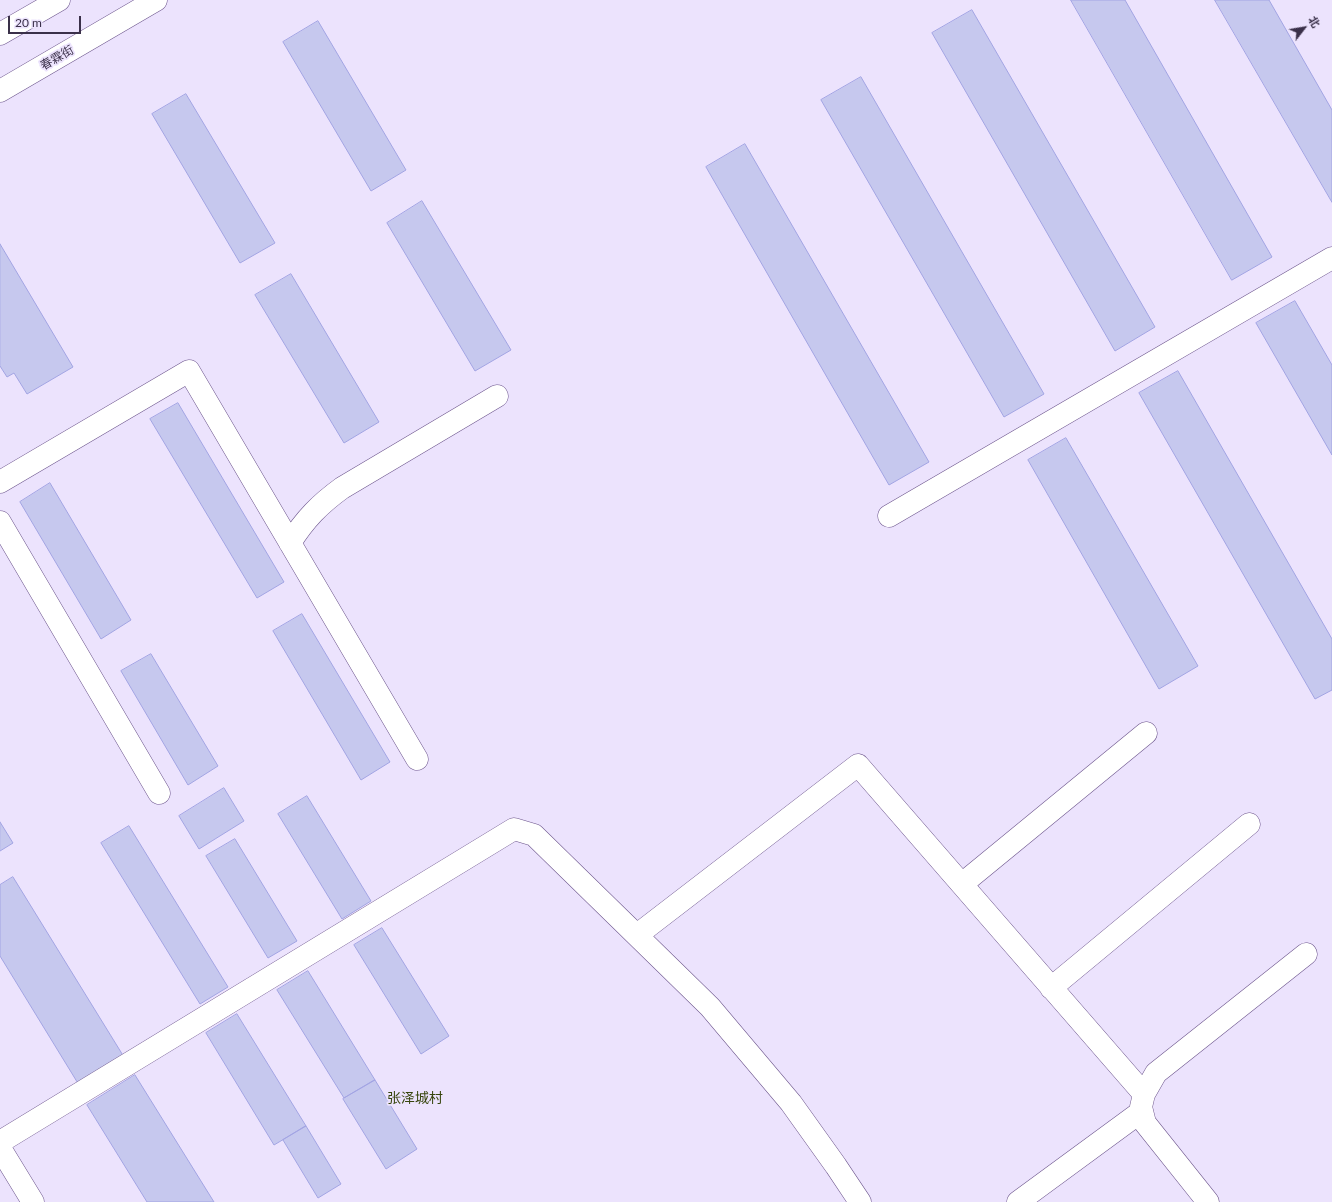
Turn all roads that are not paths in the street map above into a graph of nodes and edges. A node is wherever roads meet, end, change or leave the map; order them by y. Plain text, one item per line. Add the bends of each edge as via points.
1 (59, 0) edge
2 (156, 0) edge
3 (0, 34) edge
4 (0, 91) edge
5 (1332, 258) edge
6 (497, 396) dead end
7 (0, 482) edge
8 (889, 516) dead end
9 (0, 522) edge
10 (290, 543) junction
11 (1146, 733) dead end
12 (417, 759) dead end
13 (159, 793) dead end
14 (1249, 824) dead end
15 (962, 884) junction
16 (637, 936) junction
17 (1306, 954) dead end
18 (1051, 988) junction
19 (1143, 1103) junction
20 (0, 1142) edge
21 (0, 1148) edge
22 (33, 1202) edge
23 (860, 1202) edge
24 (1018, 1202) edge
25 (1208, 1202) edge

1 - 3 street
2 - 4 street, 春霖街
5 - 8 street
6 - 10 street via 342,488 308,517
7 - 10 street via 189,370
9 - 13 street
10 - 12 street
11 - 15 street
14 - 18 street
15 - 16 street via 858,764
15 - 18 street
16 - 20 street via 534,835 514,829
16 - 23 street via 710,1007 791,1103
17 - 19 street via 1156,1073
18 - 19 street
19 - 24 street
19 - 25 street via 1145,1123
21 - 22 street

